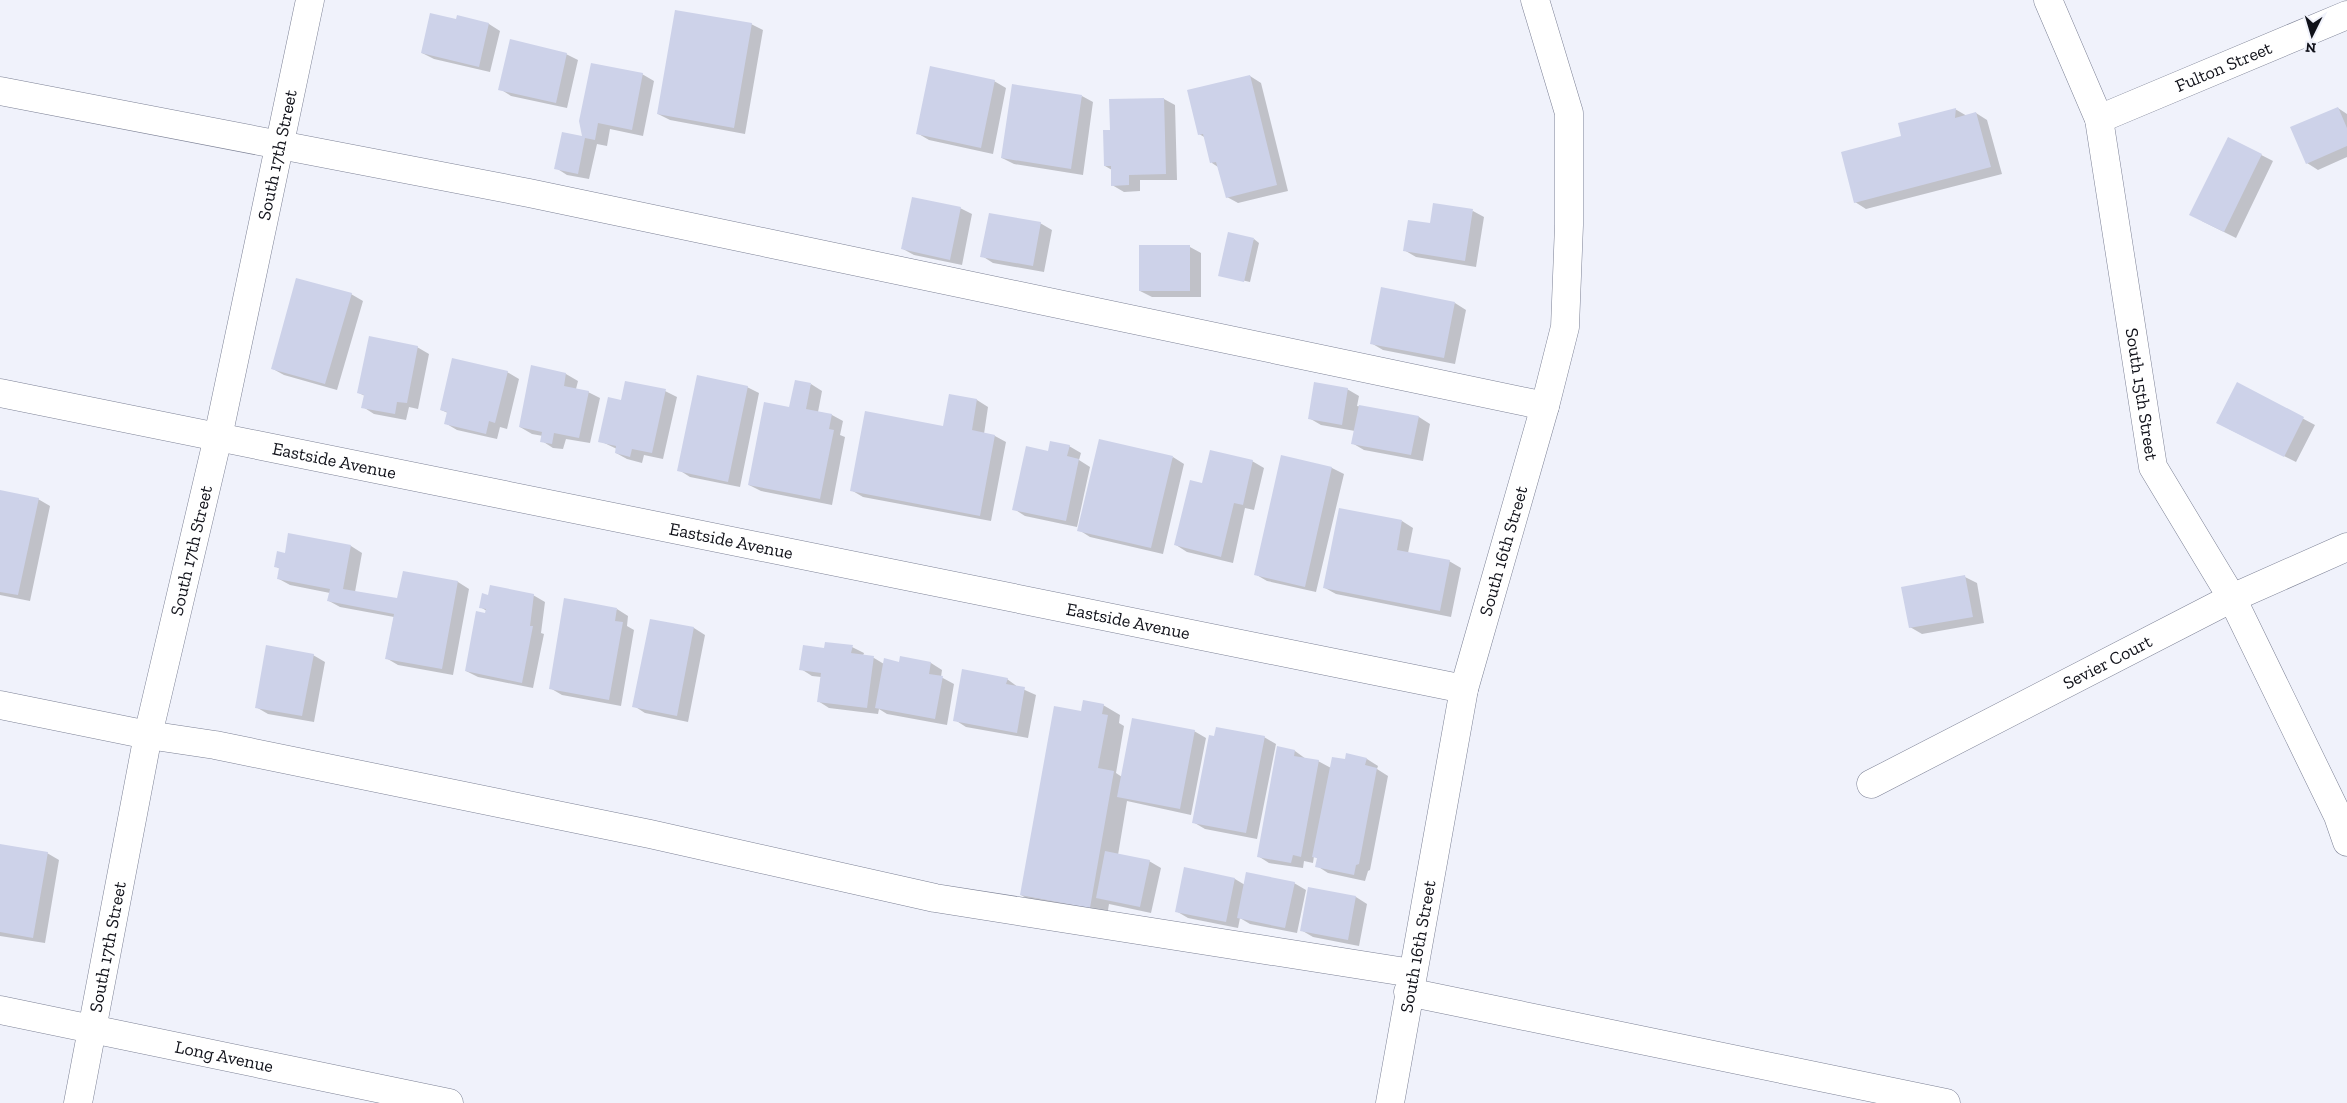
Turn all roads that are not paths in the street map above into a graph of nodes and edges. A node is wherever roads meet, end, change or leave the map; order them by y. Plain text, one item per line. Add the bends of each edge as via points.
1 (310, 0) edge
2 (1536, 0) edge
3 (2048, 0) edge
4 (2347, 15) edge
5 (0, 90) edge
6 (2099, 119) junction
7 (280, 143) junction
8 (0, 393) edge
9 (1545, 406) junction
10 (218, 437) junction
11 (2347, 548) edge
12 (2232, 598) junction
13 (1464, 688) junction
14 (0, 704) edge
15 (148, 735) junction
16 (1871, 784) dead end
17 (2347, 842) edge
18 (1410, 982) junction
19 (0, 1010) edge
20 (93, 1030) junction
21 (78, 1103) edge
22 (449, 1103) edge
23 (1390, 1103) edge
24 (1946, 1103) edge

1 - 7 street, South 17th Street
2 - 9 street, South 16th Street via 1568,113 1565,327
3 - 6 street, South 15th Street
4 - 6 street, Fulton Street
5 - 7 street
6 - 12 street, South 15th Street via 2153,467
7 - 9 street via 1034,297
7 - 10 street, South 17th Street
8 - 10 street, Eastside Avenue
9 - 13 street, South 16th Street
10 - 13 street, Eastside Avenue
10 - 15 street, South 17th Street
11 - 12 street, Sevier Court
12 - 16 street, Sevier Court
12 - 17 street, South 15th Street via 2338,816
13 - 18 street, South 16th Street
14 - 15 street
15 - 18 street via 621,828 935,898
15 - 20 street, South 17th Street
18 - 23 street, South 16th Street
18 - 24 street
19 - 20 street, Long Avenue
20 - 21 street, South 17th Street
20 - 22 street, Long Avenue

